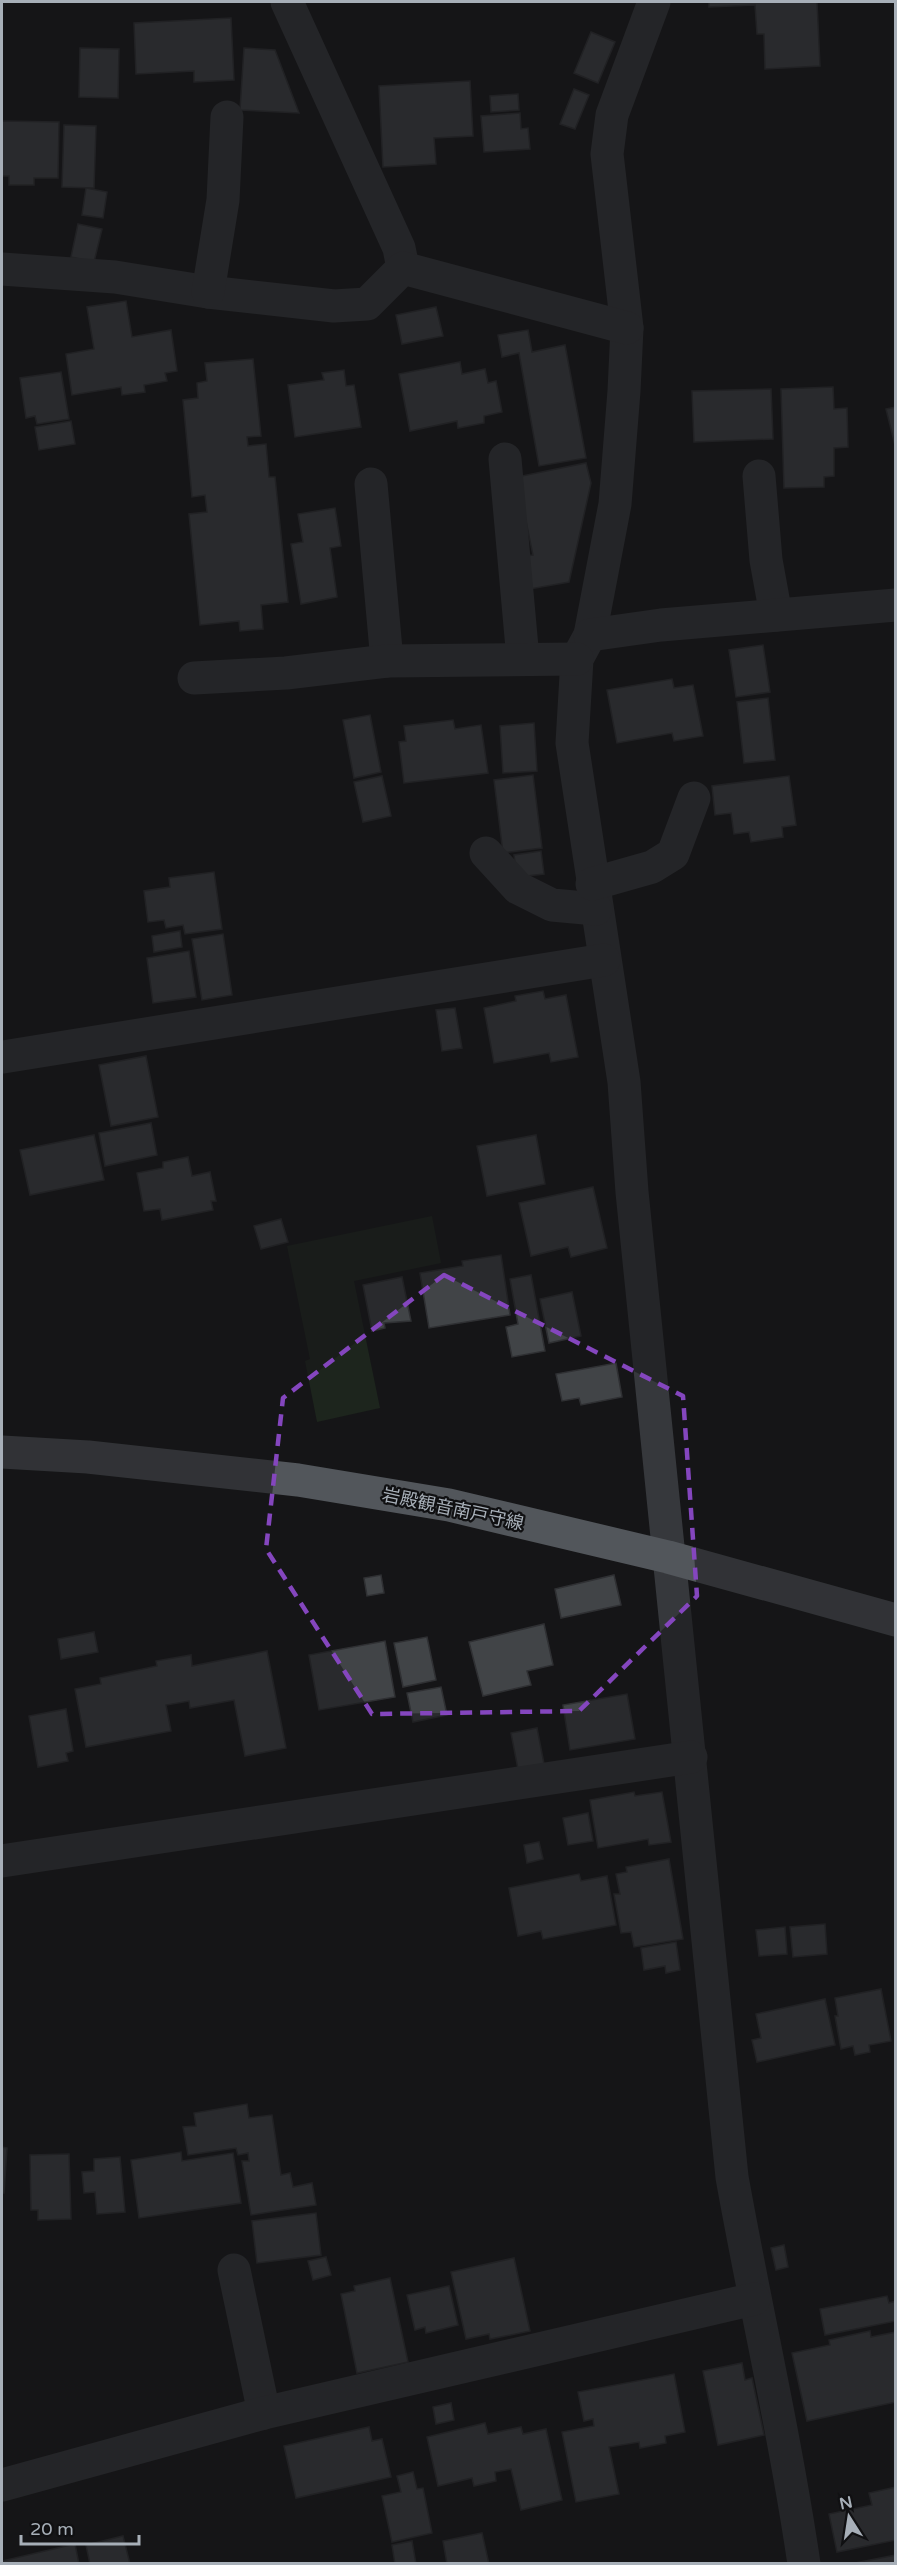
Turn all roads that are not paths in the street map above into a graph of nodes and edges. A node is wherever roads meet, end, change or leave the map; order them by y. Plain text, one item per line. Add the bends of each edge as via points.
1 (287, 2) edge
2 (654, 2) edge
3 (227, 117) dead end
4 (403, 268) junction
5 (2, 269) edge
6 (208, 292) junction
7 (627, 328) junction
8 (505, 459) dead end
9 (759, 476) dead end
10 (371, 484) dead end
11 (896, 605) edge
12 (776, 615) junction
13 (583, 647) junction
14 (523, 659) junction
15 (387, 661) junction
16 (194, 678) dead end
17 (694, 798) dead end
18 (486, 853) dead end
19 (594, 896) junction
20 (604, 960) junction
21 (3, 1057) edge
22 (2, 1452) edge
23 (668, 1557) junction
24 (896, 1620) edge
25 (691, 1758) junction
26 (2, 1861) edge
27 (234, 2270) dead end
28 (754, 2299) junction
29 (264, 2413) junction
30 (2, 2484) edge
31 (804, 2564) edge

1 - 4 street via 399,248
2 - 7 street via 612,115 607,154
3 - 6 street via 222,200
4 - 6 street via 367,304 334,306
4 - 7 street
5 - 6 street via 115,277
7 - 13 street via 615,504
8 - 14 street
9 - 12 street via 766,560
10 - 15 street
11 - 12 street
12 - 13 street
13 - 14 street
13 - 19 street via 572,743
14 - 15 street
15 - 16 street via 286,673
17 - 19 street via 673,854
18 - 19 street via 518,888 552,905
19 - 20 street
20 - 21 street
20 - 23 street via 624,1082
22 - 23 main road, 岩殿観音南戸守線 via 88,1457 298,1480 449,1505
23 - 24 main road, 岩殿観音南戸守線
23 - 25 street
25 - 26 street
25 - 28 street via 732,2177
27 - 29 street
28 - 29 street
28 - 31 street
29 - 30 street

